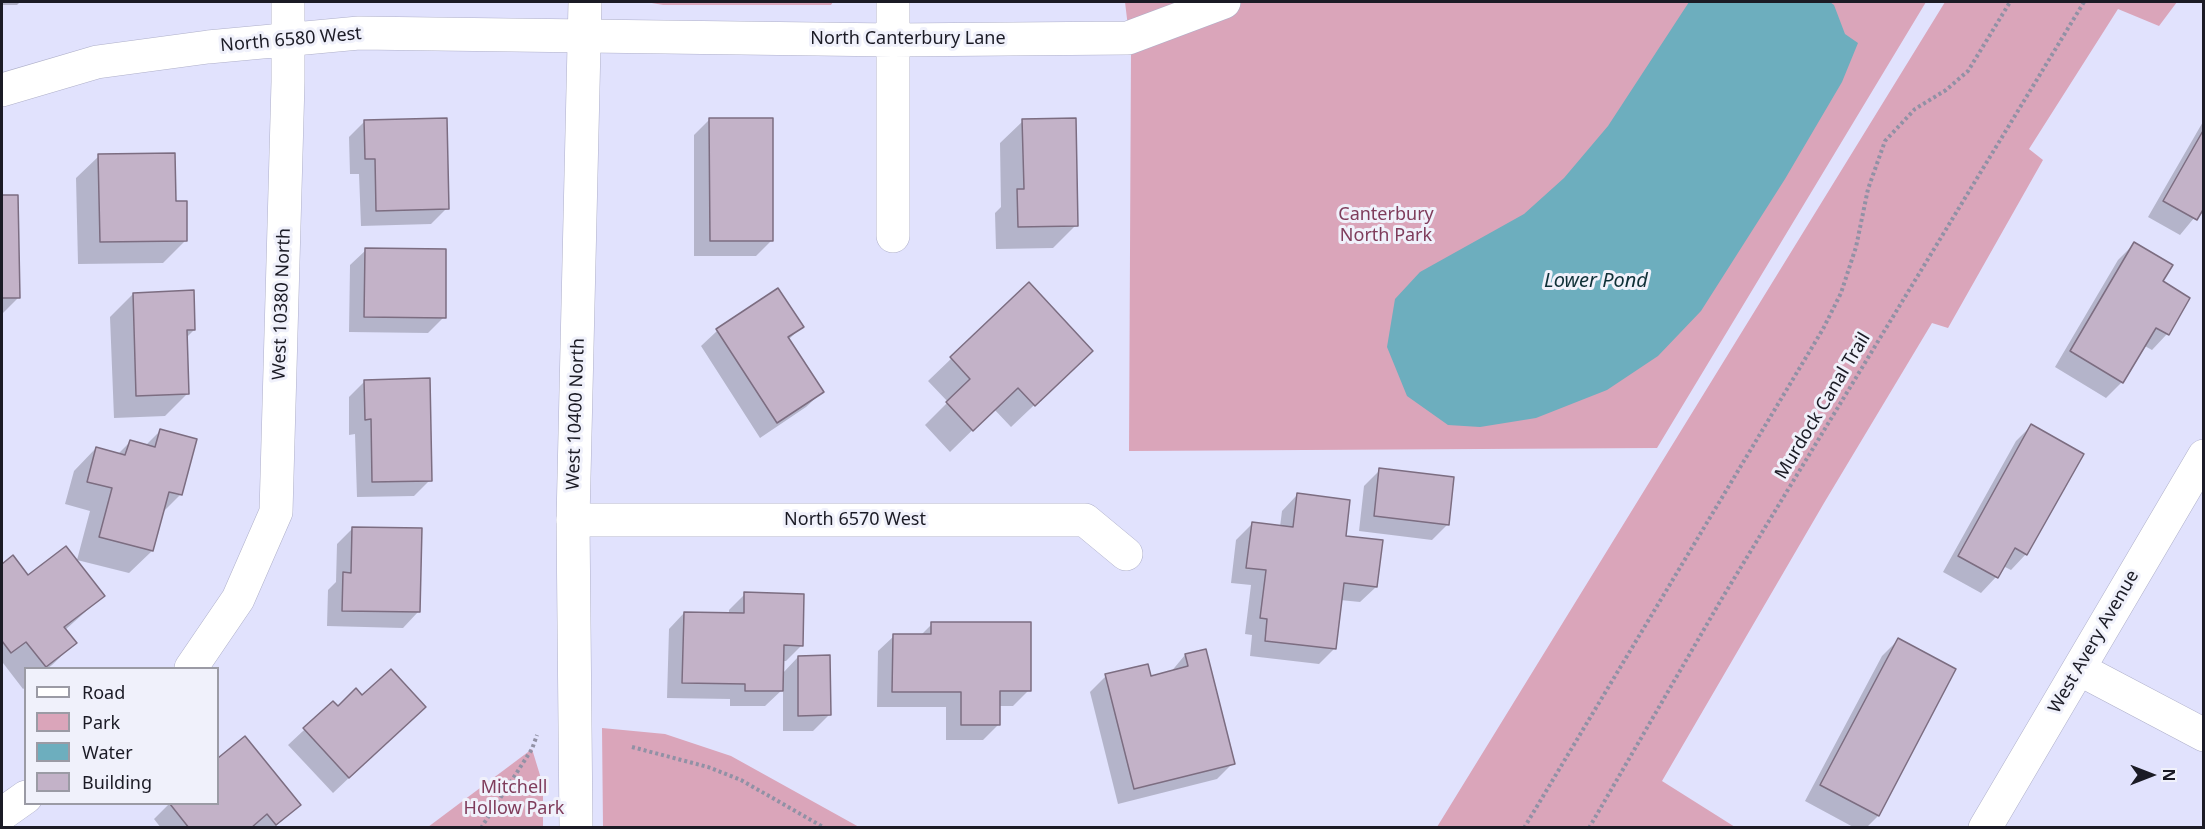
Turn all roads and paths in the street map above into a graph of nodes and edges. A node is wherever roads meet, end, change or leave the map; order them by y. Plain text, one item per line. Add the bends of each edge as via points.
1 (288, 2) edge
2 (585, 2) edge
3 (893, 2) edge
4 (1224, 2) edge
5 (2010, 2) edge
6 (2084, 2) edge
7 (586, 35) junction
8 (288, 40) junction
9 (893, 40) junction
10 (2, 90) edge
11 (893, 236) dead end
12 (2204, 456) edge
13 (573, 520) junction
14 (1126, 554) dead end
15 (192, 667) edge
16 (2079, 669) junction
17 (537, 735) dead end
18 (2204, 735) edge
19 (632, 747) dead end
20 (24, 798) edge
21 (2, 814) edge
22 (481, 828) edge
23 (576, 828) edge
24 (825, 828) edge
25 (1524, 828) edge
26 (1589, 828) edge
27 (1985, 828) edge

1 - 8 street, West 10380 North
2 - 7 street, West 10400 North
3 - 9 street
4 - 9 street, North Canterbury Lane via 1128,38
5 - 25 path via 1968,71 1915,109 1885,141 1841,293 1823,329
6 - 26 path, Murdock Canal Trail via 1721,600
7 - 8 street, North 6580 West via 359,33
7 - 9 street, North Canterbury Lane
7 - 13 street, West 10400 North
8 - 10 street, North 6580 West via 97,62
8 - 15 street, West 10380 North via 276,512 238,599
9 - 11 street
12 - 16 street, West Avery Avenue
13 - 14 street, North 6570 West via 1085,520
13 - 23 street, West 10400 North
16 - 18 street
16 - 27 street, West Avery Avenue
17 - 22 path via 532,750
19 - 24 path via 708,766 741,780
20 - 21 street

